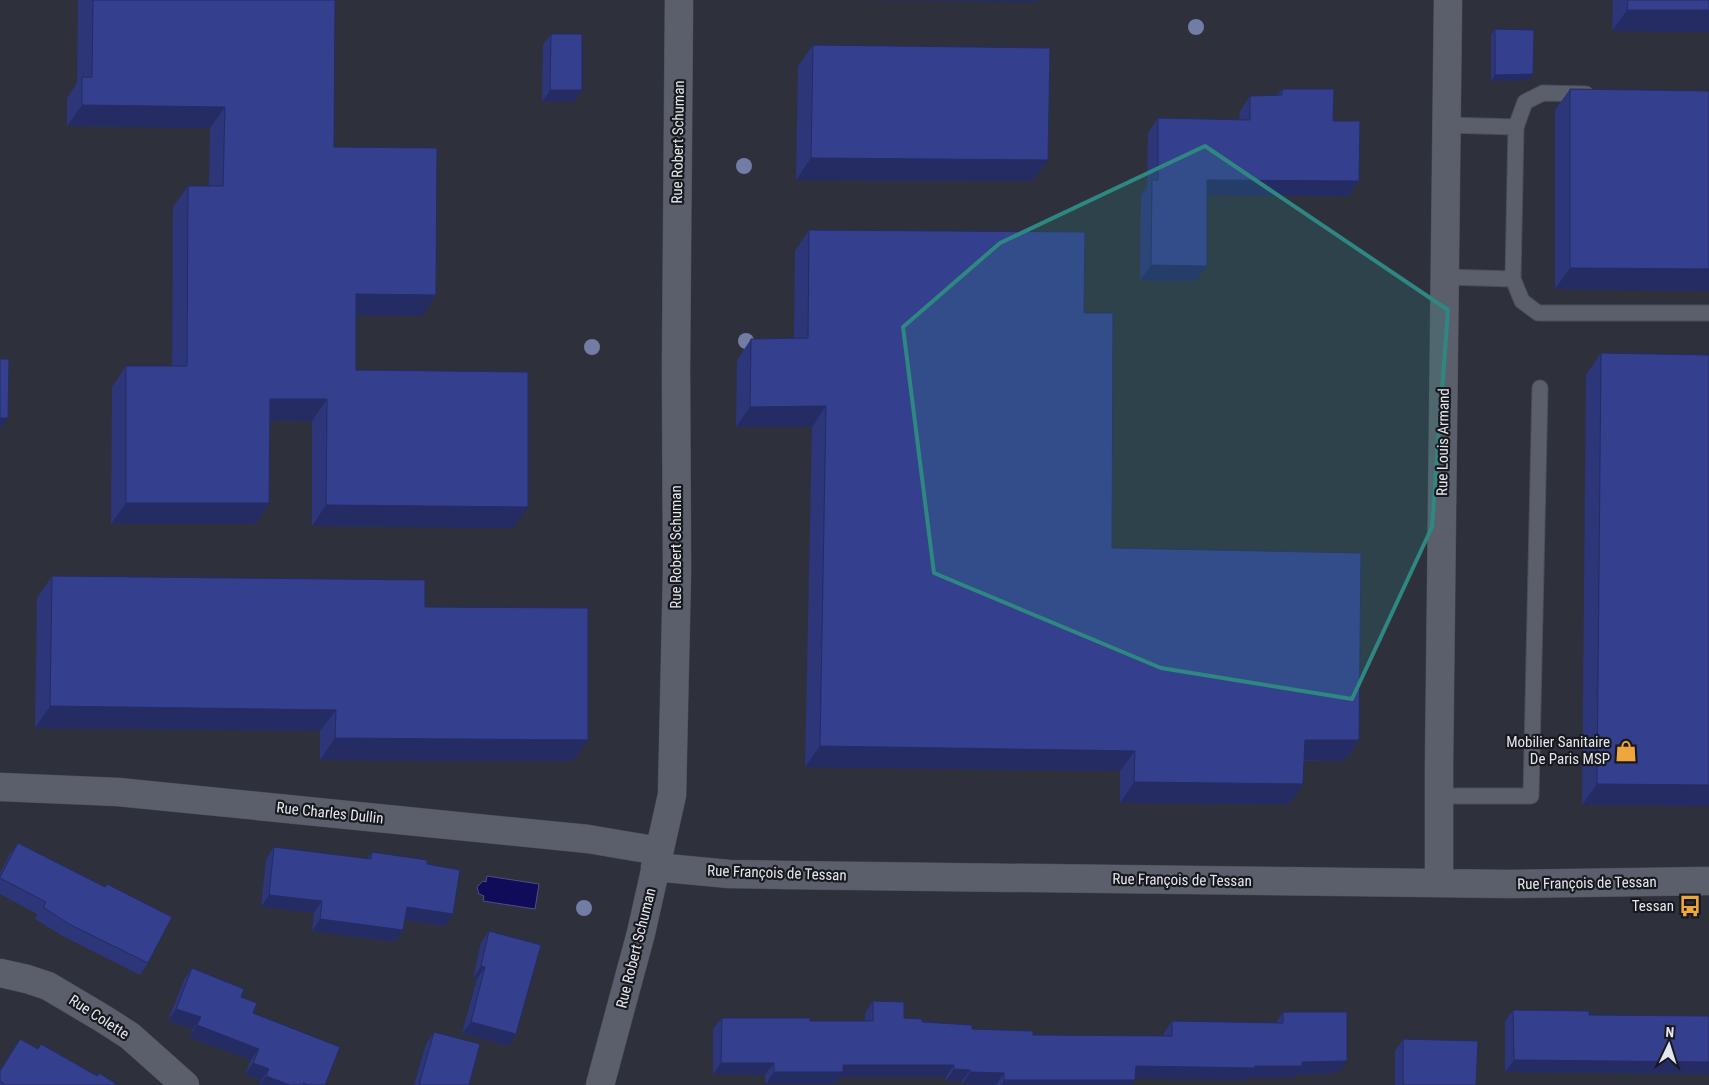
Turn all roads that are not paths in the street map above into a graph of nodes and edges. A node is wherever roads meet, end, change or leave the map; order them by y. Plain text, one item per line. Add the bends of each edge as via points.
1 (679, 0) edge
2 (1448, 0) edge
3 (1601, 94) edge
4 (1447, 125) junction
5 (1516, 127) junction
6 (1445, 277) junction
7 (1513, 279) junction
8 (1709, 313) edge
9 (1540, 388) dead end
10 (0, 787) edge
11 (1439, 796) junction
12 (657, 859) junction
13 (1709, 881) edge
14 (1439, 883) junction
15 (0, 973) edge
16 (185, 1085) edge
17 (600, 1085) edge

1 - 12 street, Rue Robert Schuman via 673,768 672,795
2 - 4 street, Rue Louis Armand
3 - 5 lane via 1543,93 1525,102
4 - 5 lane
4 - 6 street, Rue Louis Armand
5 - 7 lane
6 - 7 lane
6 - 11 street, Rue Louis Armand
7 - 8 lane via 1522,301 1538,312
9 - 11 lane via 1531,796
10 - 12 street, Rue Charles Dullin via 118,792 588,839
11 - 14 street, Rue Louis Armand
12 - 14 street, Rue François de Tessan via 729,874
12 - 17 street, Rue Robert Schuman via 641,933
13 - 14 street, Rue François de Tessan
15 - 16 street, Rue Colette via 48,986 95,1014 130,1036

